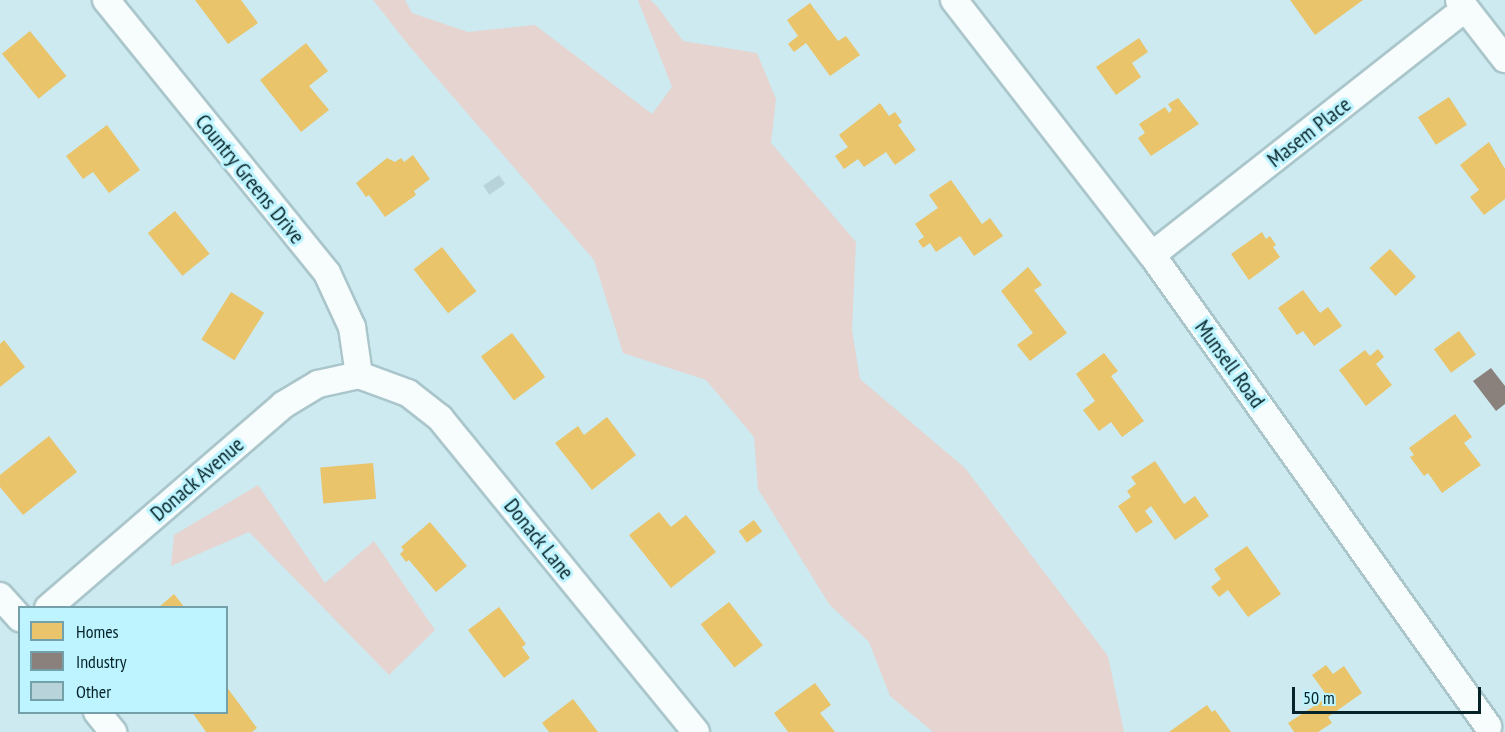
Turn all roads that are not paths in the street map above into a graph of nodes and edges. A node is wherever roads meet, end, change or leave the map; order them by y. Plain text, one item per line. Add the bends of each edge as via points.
1 (106, 0) edge
2 (954, 0) edge
3 (1462, 4) edge
4 (1505, 59) edge
5 (1152, 255) junction
6 (359, 375) junction
7 (0, 596) edge
8 (50, 606) edge
9 (18, 616) edge
10 (99, 714) edge
11 (1492, 726) edge
12 (113, 732) edge
13 (696, 732) edge

1 - 6 street, Country Greens Drive via 327,273 352,327
2 - 5 street, Munsell Road
3 - 4 street
3 - 5 street, Masem Place
5 - 11 street, Munsell Road
6 - 8 street, Donack Avenue via 318,384 283,405
6 - 13 street, Donack Lane via 408,393 440,418
7 - 9 street
10 - 12 street

